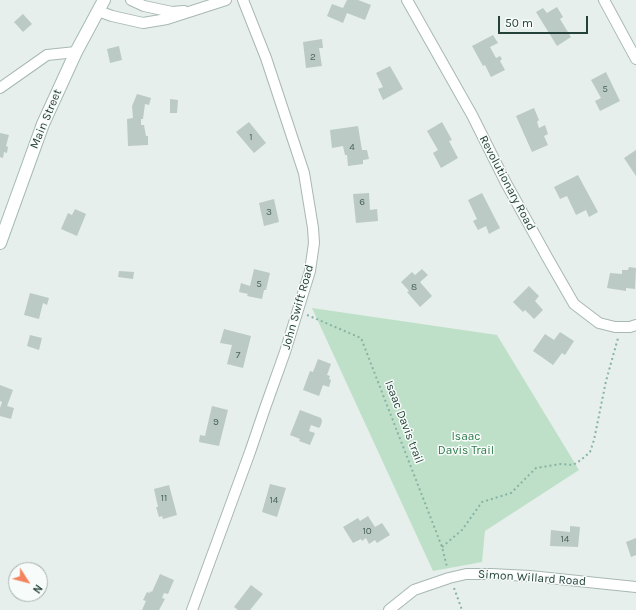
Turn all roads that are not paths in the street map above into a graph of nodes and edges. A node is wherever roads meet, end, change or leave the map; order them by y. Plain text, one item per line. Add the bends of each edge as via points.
1 (131, 0) edge
2 (226, 0) edge
3 (243, 0) edge
4 (407, 0) edge
5 (604, 0) edge
6 (101, 5) edge
7 (200, 9) junction
8 (76, 52) junction
9 (636, 59) edge
10 (0, 88) edge
11 (0, 243) edge
12 (636, 325) edge
13 (636, 587) edge
14 (192, 610) edge
15 (389, 610) edge

1 - 7 street via 144,6 172,12
2 - 7 street
3 - 14 street, John Swift Road via 266,58 304,173 314,243 310,271 299,312
4 - 12 street, Revolutionary Road via 574,304 599,323 615,327
5 - 9 street
6 - 7 street via 112,16 144,23 167,20
6 - 8 main road, Main Street
8 - 10 street via 48,55
8 - 11 main road, Main Street via 42,124
13 - 15 street, Simon Willard Road via 530,576 466,574 414,590

